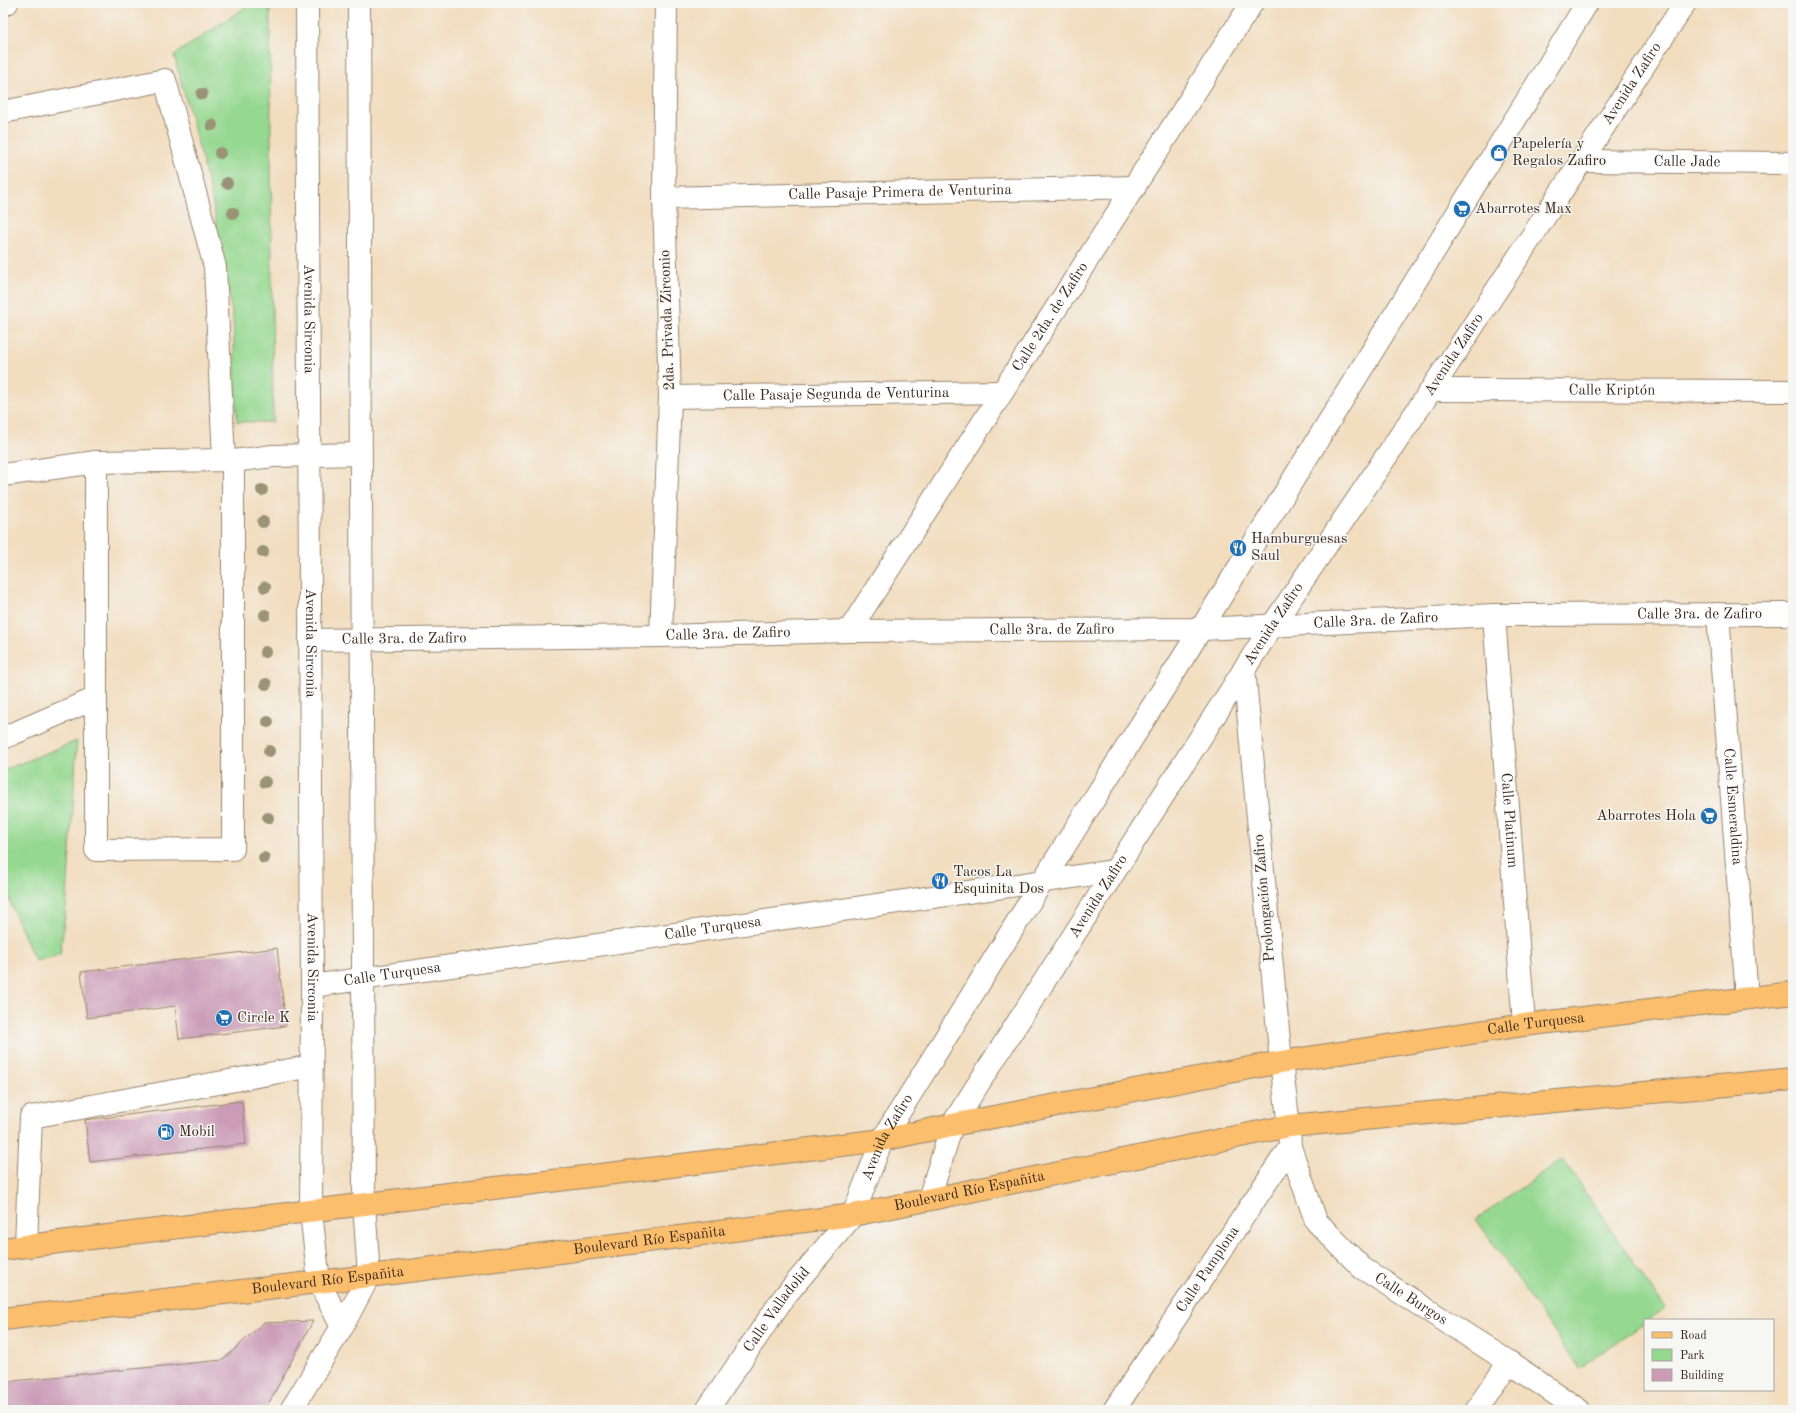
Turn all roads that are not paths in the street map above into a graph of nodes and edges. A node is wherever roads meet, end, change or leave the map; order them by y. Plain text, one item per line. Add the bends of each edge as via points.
1 (7, 3) edge
2 (307, 3) edge
3 (358, 3) edge
4 (666, 3) edge
5 (1252, 3) edge
6 (1587, 3) edge
7 (1685, 3) edge
8 (3, 5) edge
9 (3, 112) edge
10 (1581, 161) junction
11 (1793, 163) edge
12 (1135, 187) junction
13 (664, 198) junction
14 (1431, 390) junction
15 (1793, 391) edge
16 (1002, 392) junction
17 (670, 397) junction
18 (360, 454) junction
19 (309, 456) junction
20 (229, 461) junction
21 (96, 462) junction
22 (4, 469) edge
23 (1718, 614) junction
24 (1793, 614) edge
25 (1494, 615) junction
26 (1272, 626) junction
27 (1201, 629) junction
28 (849, 631) junction
29 (661, 636) junction
30 (310, 640) junction
31 (361, 640) junction
32 (1244, 669) junction
33 (96, 698) junction
34 (3, 738) edge
35 (1114, 871) junction
36 (1042, 882) junction
37 (363, 978) junction
38 (312, 986) junction
39 (1793, 994) edge
40 (1747, 998) junction
41 (1524, 1025) junction
42 (1281, 1062) junction
43 (312, 1066) junction
44 (1793, 1079) edge
45 (952, 1125) junction
46 (1289, 1126) junction
47 (882, 1140) junction
48 (1290, 1148) junction
49 (929, 1199) junction
50 (364, 1204) junction
51 (311, 1212) junction
52 (853, 1215) junction
53 (26, 1246) junction
54 (3, 1249) edge
55 (369, 1276) junction
56 (319, 1282) junction
57 (3, 1319) edge
58 (342, 1327) junction
59 (1509, 1362) junction
60 (291, 1410) edge
61 (707, 1410) edge
62 (1114, 1410) edge
63 (1476, 1410) edge
64 (1579, 1410) edge

1 - 8 street
2 - 19 street, Avenida Sirconia
3 - 18 street
4 - 13 street, 2da. Privada Zirconio
5 - 12 street, Calle 2da. de Zafiro
6 - 27 street, Avenida Zafiro
7 - 10 street, Avenida Zafiro
9 - 20 street via 165,80 215,267
10 - 11 street, Calle Jade
10 - 14 street, Avenida Zafiro
12 - 13 street, Calle Pasaje Primera de Venturina
12 - 16 street, Calle 2da. de Zafiro
13 - 17 street, 2da. Privada Zirconio
14 - 15 street, Calle Kriptón
14 - 26 street, Avenida Zafiro
16 - 17 street, Calle Pasaje Segunda de Venturina
16 - 28 street, Calle 2da. de Zafiro
17 - 29 street, 2da. Privada Zirconio
18 - 19 street
18 - 31 street
19 - 20 street via 274,456
19 - 30 street, Avenida Sirconia
20 - 21 street
20 - 33 street via 233,849 96,850
21 - 22 street
21 - 33 street
23 - 24 street, Calle 3ra. de Zafiro
23 - 25 street, Calle 3ra. de Zafiro
23 - 40 street, Calle Esmeraldina
25 - 26 street, Calle 3ra. de Zafiro
25 - 41 street, Calle Platinum
26 - 27 street, Calle 3ra. de Zafiro
26 - 32 street, Avenida Zafiro
27 - 28 street, Calle 3ra. de Zafiro
27 - 36 street, Avenida Zafiro
28 - 29 street, Calle 3ra. de Zafiro
29 - 31 street, Calle 3ra. de Zafiro
30 - 31 street, Calle 3ra. de Zafiro
30 - 38 street, Avenida Sirconia
31 - 37 street
32 - 35 street, Avenida Zafiro
32 - 42 street, Prolongación Zafiro
33 - 34 street
35 - 36 street, Calle Turquesa
35 - 45 street, Avenida Zafiro
36 - 37 street, Calle Turquesa
36 - 47 street, Avenida Zafiro
37 - 38 street, Calle Turquesa
37 - 50 street
38 - 43 street, Avenida Sirconia
39 - 40 main road, Calle Turquesa
40 - 41 main road, Calle Turquesa
41 - 42 main road, Calle Turquesa
42 - 45 main road
42 - 46 street, Prolongación Zafiro
43 - 51 street, Avenida Sirconia
43 - 53 street via 31,1117
44 - 46 main road
45 - 47 main road
45 - 49 street, Avenida Zafiro
46 - 48 street
46 - 49 main road, Boulevard Río Españita
47 - 50 main road
47 - 52 street, Avenida Zafiro
48 - 59 street, Calle Burgos via 1316,1221 1362,1268
48 - 62 street, Calle Pamplona
49 - 52 main road, Boulevard Río Españita
50 - 51 main road
50 - 55 street
51 - 53 main road
51 - 56 street, Avenida Sirconia
52 - 55 main road, Boulevard Río Españita
52 - 61 street, Calle Valladolid via 784,1297
53 - 54 main road
55 - 56 main road, Boulevard Río Españita
55 - 58 street
56 - 57 main road, Boulevard Río Españita
56 - 58 street
58 - 60 street
59 - 63 street
59 - 64 street, Calle Burgos

